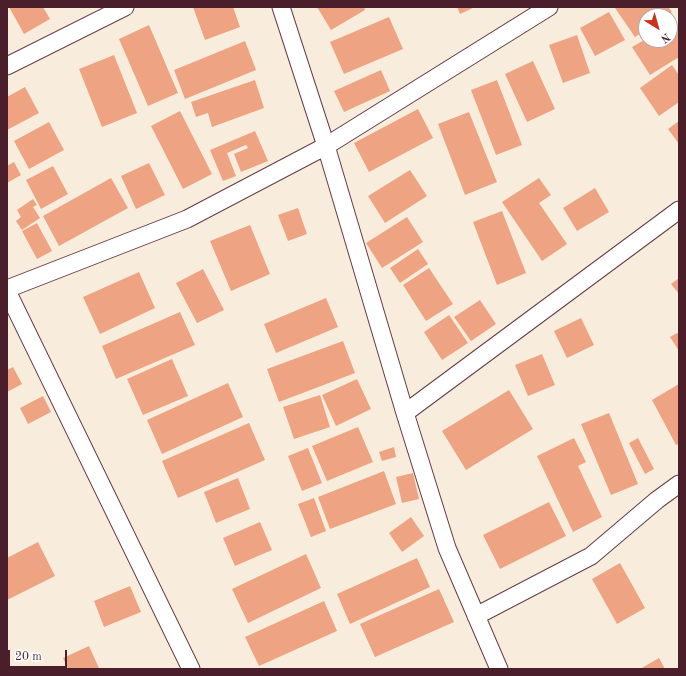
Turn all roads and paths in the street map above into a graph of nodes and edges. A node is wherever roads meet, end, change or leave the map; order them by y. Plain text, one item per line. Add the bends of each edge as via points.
1 (125, 7) edge
2 (281, 7) edge
3 (549, 7) edge
4 (7, 66) edge
5 (326, 146) junction
6 (679, 210) edge
7 (7, 290) edge
8 (405, 413) junction
9 (679, 484) edge
10 (476, 616) junction
11 (191, 669) edge
12 (498, 669) edge

1 - 4 street
2 - 5 street
3 - 5 street
5 - 7 street via 187,219
5 - 8 street
6 - 8 street
7 - 11 street
8 - 10 street via 448,548
9 - 10 street via 591,556
10 - 12 street

